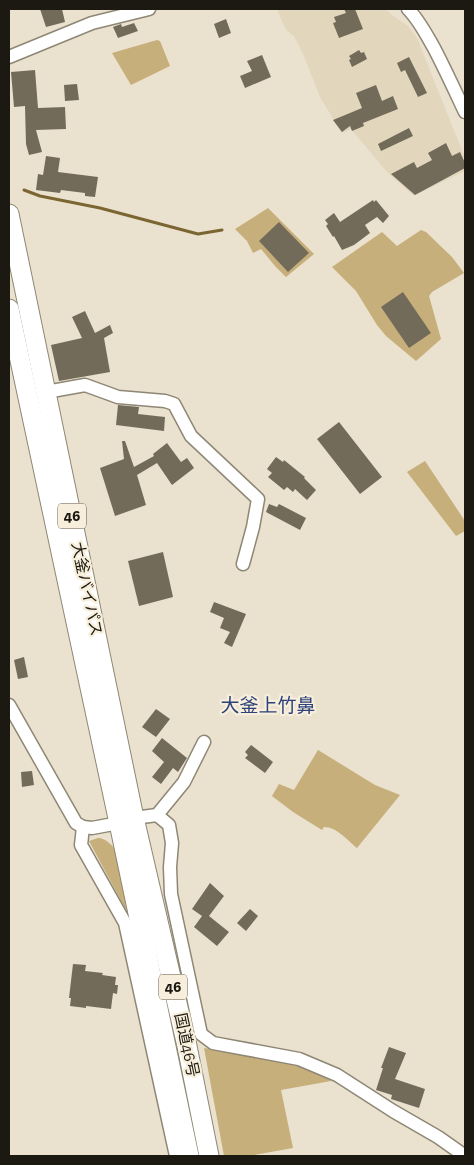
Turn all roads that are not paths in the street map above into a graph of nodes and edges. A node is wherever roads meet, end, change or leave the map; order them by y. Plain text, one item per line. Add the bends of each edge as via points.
1 (149, 9) edge
2 (408, 10) edge
3 (9, 57) edge
4 (465, 112) edge
5 (9, 214) edge
6 (9, 309) edge
7 (46, 392) junction
8 (243, 564) dead end
9 (10, 708) edge
10 (204, 742) dead end
11 (157, 814) junction
12 (126, 820) junction
13 (83, 827) junction
14 (176, 1156) edge
15 (189, 1156) edge
16 (210, 1156) edge
17 (465, 1156) edge

1 - 3 street via 92,23
2 - 4 street via 425,32
5 - 7 highway, 大釜バイパス / 46
6 - 12 highway, 大釜バイパス / 46
7 - 8 street via 85,385 118,397 174,404 191,436 258,499
7 - 12 highway, 大釜バイパス / 46
9 - 13 street via 76,823
10 - 11 street via 184,782
11 - 12 street
11 - 17 street via 169,825 172,843 170,894 201,1034 213,1043 299,1060 337,1076
12 - 13 street
12 - 15 highway, 国道46号 / 46
12 - 16 highway, 国道46号 / 46 via 188,1046
13 - 14 street via 81,845 125,923

